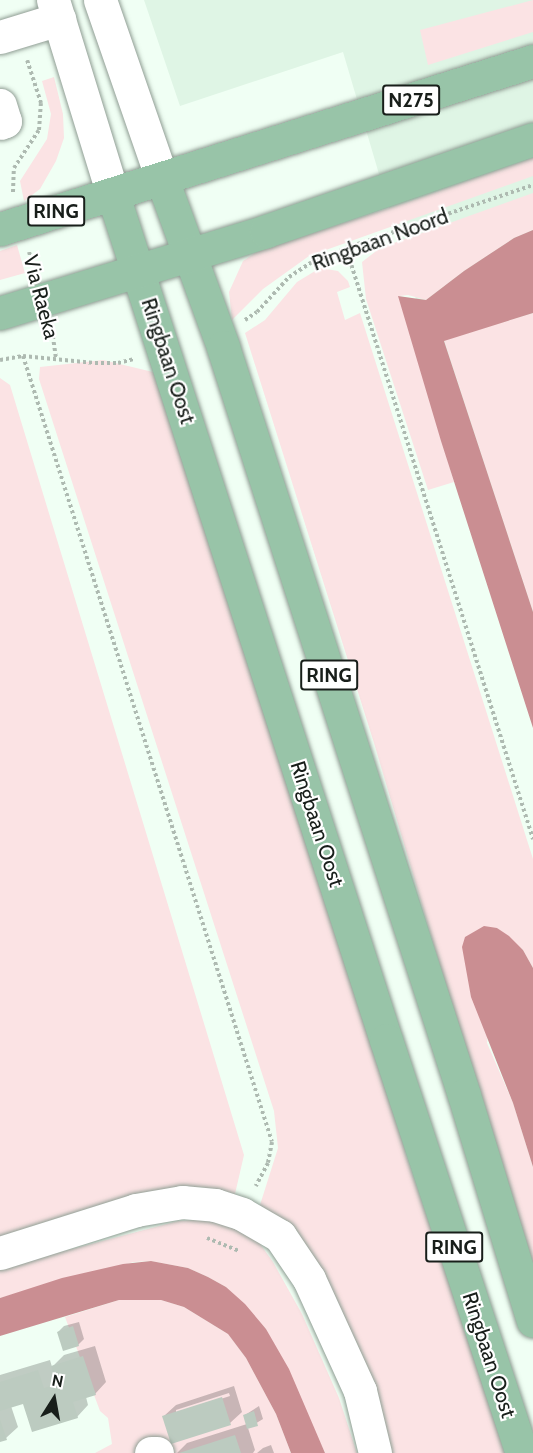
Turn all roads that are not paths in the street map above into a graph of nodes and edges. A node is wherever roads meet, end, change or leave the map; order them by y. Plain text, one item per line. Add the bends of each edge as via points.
1 (100, 0) edge
2 (56, 9) edge
3 (8, 35) edge
4 (533, 61) edge
5 (0, 105) edge
6 (0, 123) edge
7 (533, 139) edge
8 (162, 179) junction
9 (113, 195) junction
10 (10, 225) edge
11 (192, 255) junction
12 (140, 272) junction
13 (0, 313) edge
14 (0, 1253) edge
15 (533, 1321) edge
16 (151, 1453) edge
17 (157, 1453) edge
18 (375, 1453) edge
19 (522, 1453) edge

1 - 8 street
2 - 3 street
2 - 9 street
4 - 8 main road, N275
5 - 6 street via 5,121
7 - 11 main road, Ringbaan Noord
8 - 9 main road, RING
8 - 11 main road, RING
9 - 10 main road, RING
9 - 12 main road, Ringbaan Oost / RING
11 - 12 main road, Ringbaan Noord
11 - 15 main road, RING via 464,1095
12 - 13 main road, Ringbaan Noord
12 - 19 main road, Ringbaan Oost / RING
14 - 18 street via 136,1210 182,1202 215,1205 242,1214 280,1236 309,1279 360,1391
16 - 17 street

